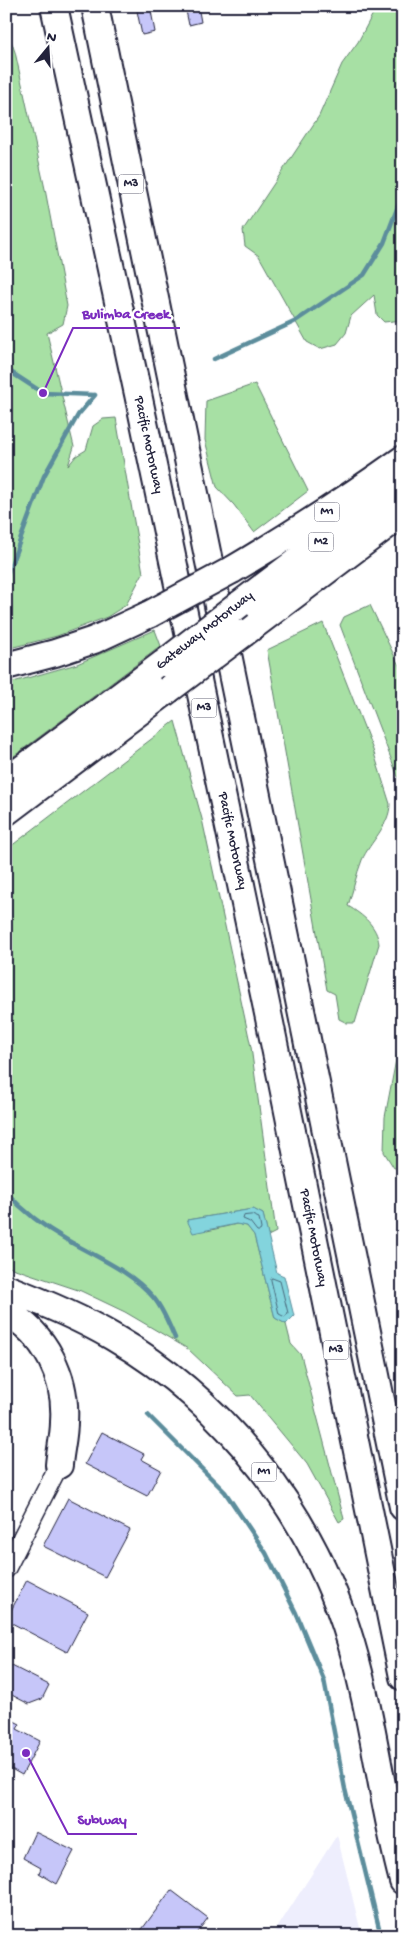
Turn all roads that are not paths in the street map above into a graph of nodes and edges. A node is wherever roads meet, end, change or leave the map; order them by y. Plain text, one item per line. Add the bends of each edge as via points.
1 (54, 6) edge
2 (95, 6) edge
3 (403, 459) edge
4 (403, 481) edge
5 (403, 513) edge
6 (403, 531) edge
7 (323, 574) junction
8 (6, 666) edge
9 (6, 781) edge
10 (6, 812) edge
11 (6, 1288) edge
12 (6, 1312) edge
13 (59, 1465) joint
14 (403, 1507) edge
15 (6, 1569) edge
16 (403, 1678) edge
17 (403, 1882) edge

1 - 16 highway, Pacific Motorway / M3 via 270,1022
2 - 14 highway, M3
3 - 8 highway, M1, bridge via 282,541 150,614 94,640
4 - 9 highway, Gateway Motorway / M2, bridge
5 - 7 highway, Gateway Motorway / M2
6 - 7 highway via 350,568
7 - 10 highway, Gateway Motorway / M2, bridge
11 - 17 highway, M1 via 81,1320 161,1370 229,1430 285,1501 321,1565 351,1643
12 - 13 highway via 34,1334 56,1368 64,1407
13 - 15 street

